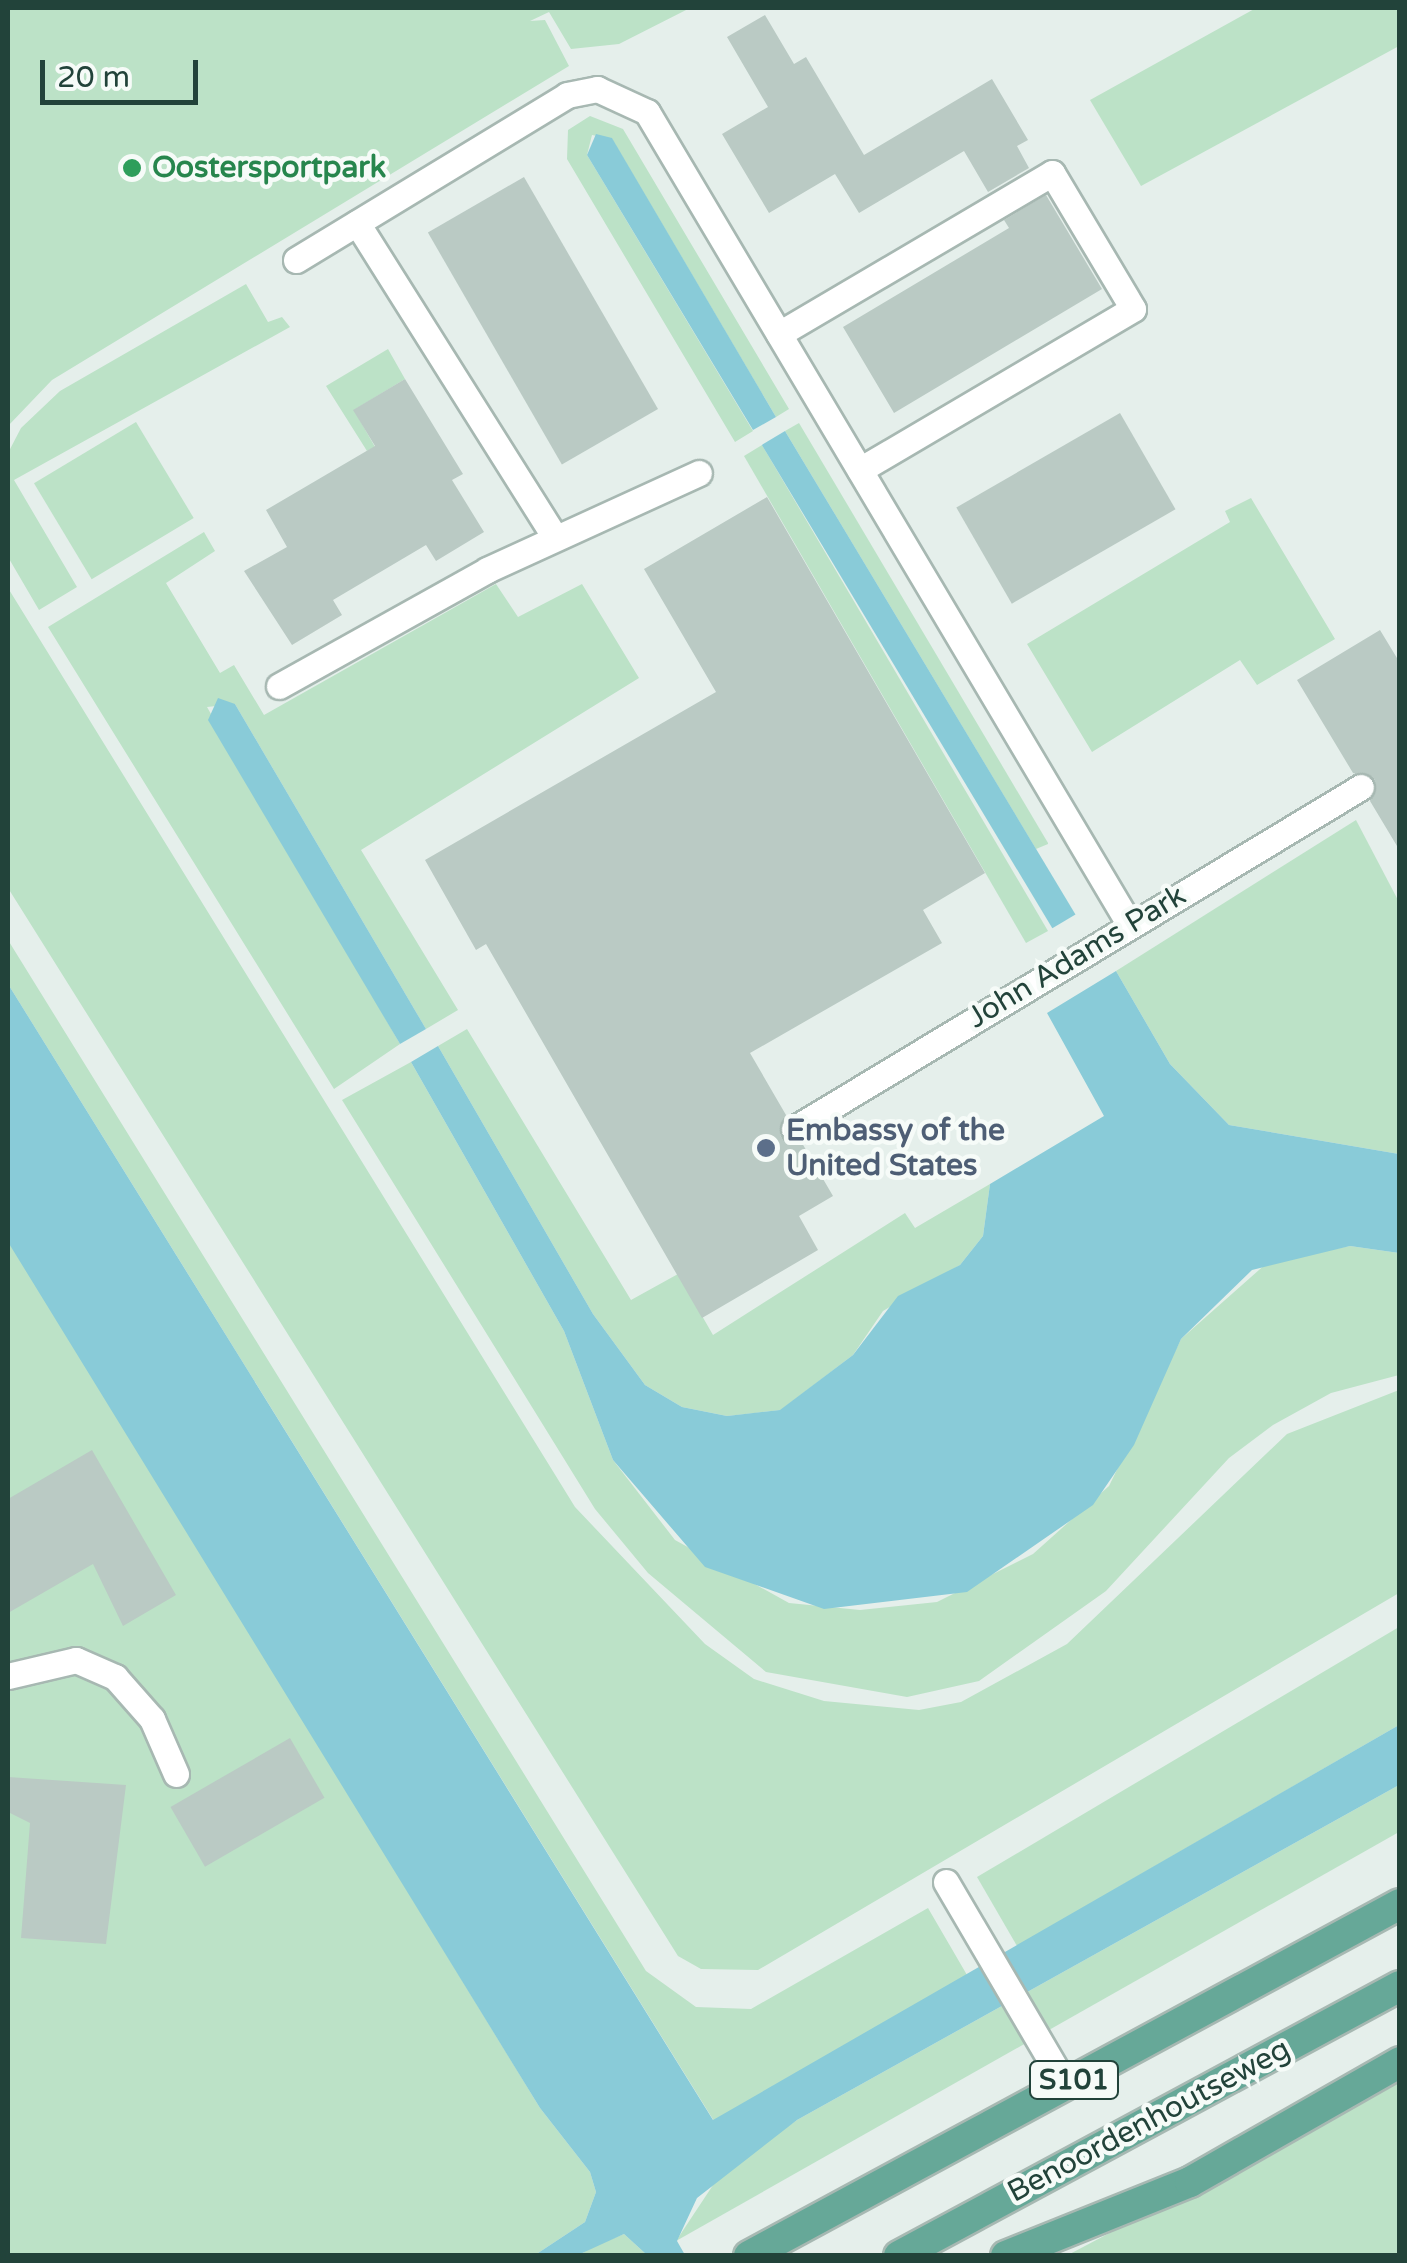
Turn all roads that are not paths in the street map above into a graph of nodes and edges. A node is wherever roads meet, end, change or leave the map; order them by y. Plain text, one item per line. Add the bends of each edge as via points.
1 (357, 223) junction
2 (296, 260) dead end
3 (779, 334) junction
4 (860, 470) junction
5 (699, 472) dead end
6 (556, 538) junction
7 (279, 686) dead end
8 (1362, 787) dead end
9 (1130, 925) junction
10 (794, 1129) dead end
11 (8, 1676) edge
12 (176, 1774) dead end
13 (946, 1882) dead end
14 (1400, 1904) edge
15 (1400, 1986) edge
16 (1400, 2062) edge
17 (1065, 2085) junction
18 (749, 2256) edge
19 (899, 2256) edge
20 (1006, 2256) edge

1 - 2 lane
1 - 3 lane via 567,95 597,89 647,112
1 - 6 lane
3 - 4 lane
3 - 4 lane via 1052,172 1133,309
4 - 9 lane
5 - 6 lane
6 - 7 lane
8 - 9 lane, John Adams Park
9 - 10 lane, John Adams Park
11 - 12 lane via 76,1660 115,1676 152,1718
13 - 17 lane
14 - 17 main road, S101
15 - 19 main road, Benoordenhoutseweg / S101
16 - 20 main road via 1190,2182
17 - 18 main road, S101

